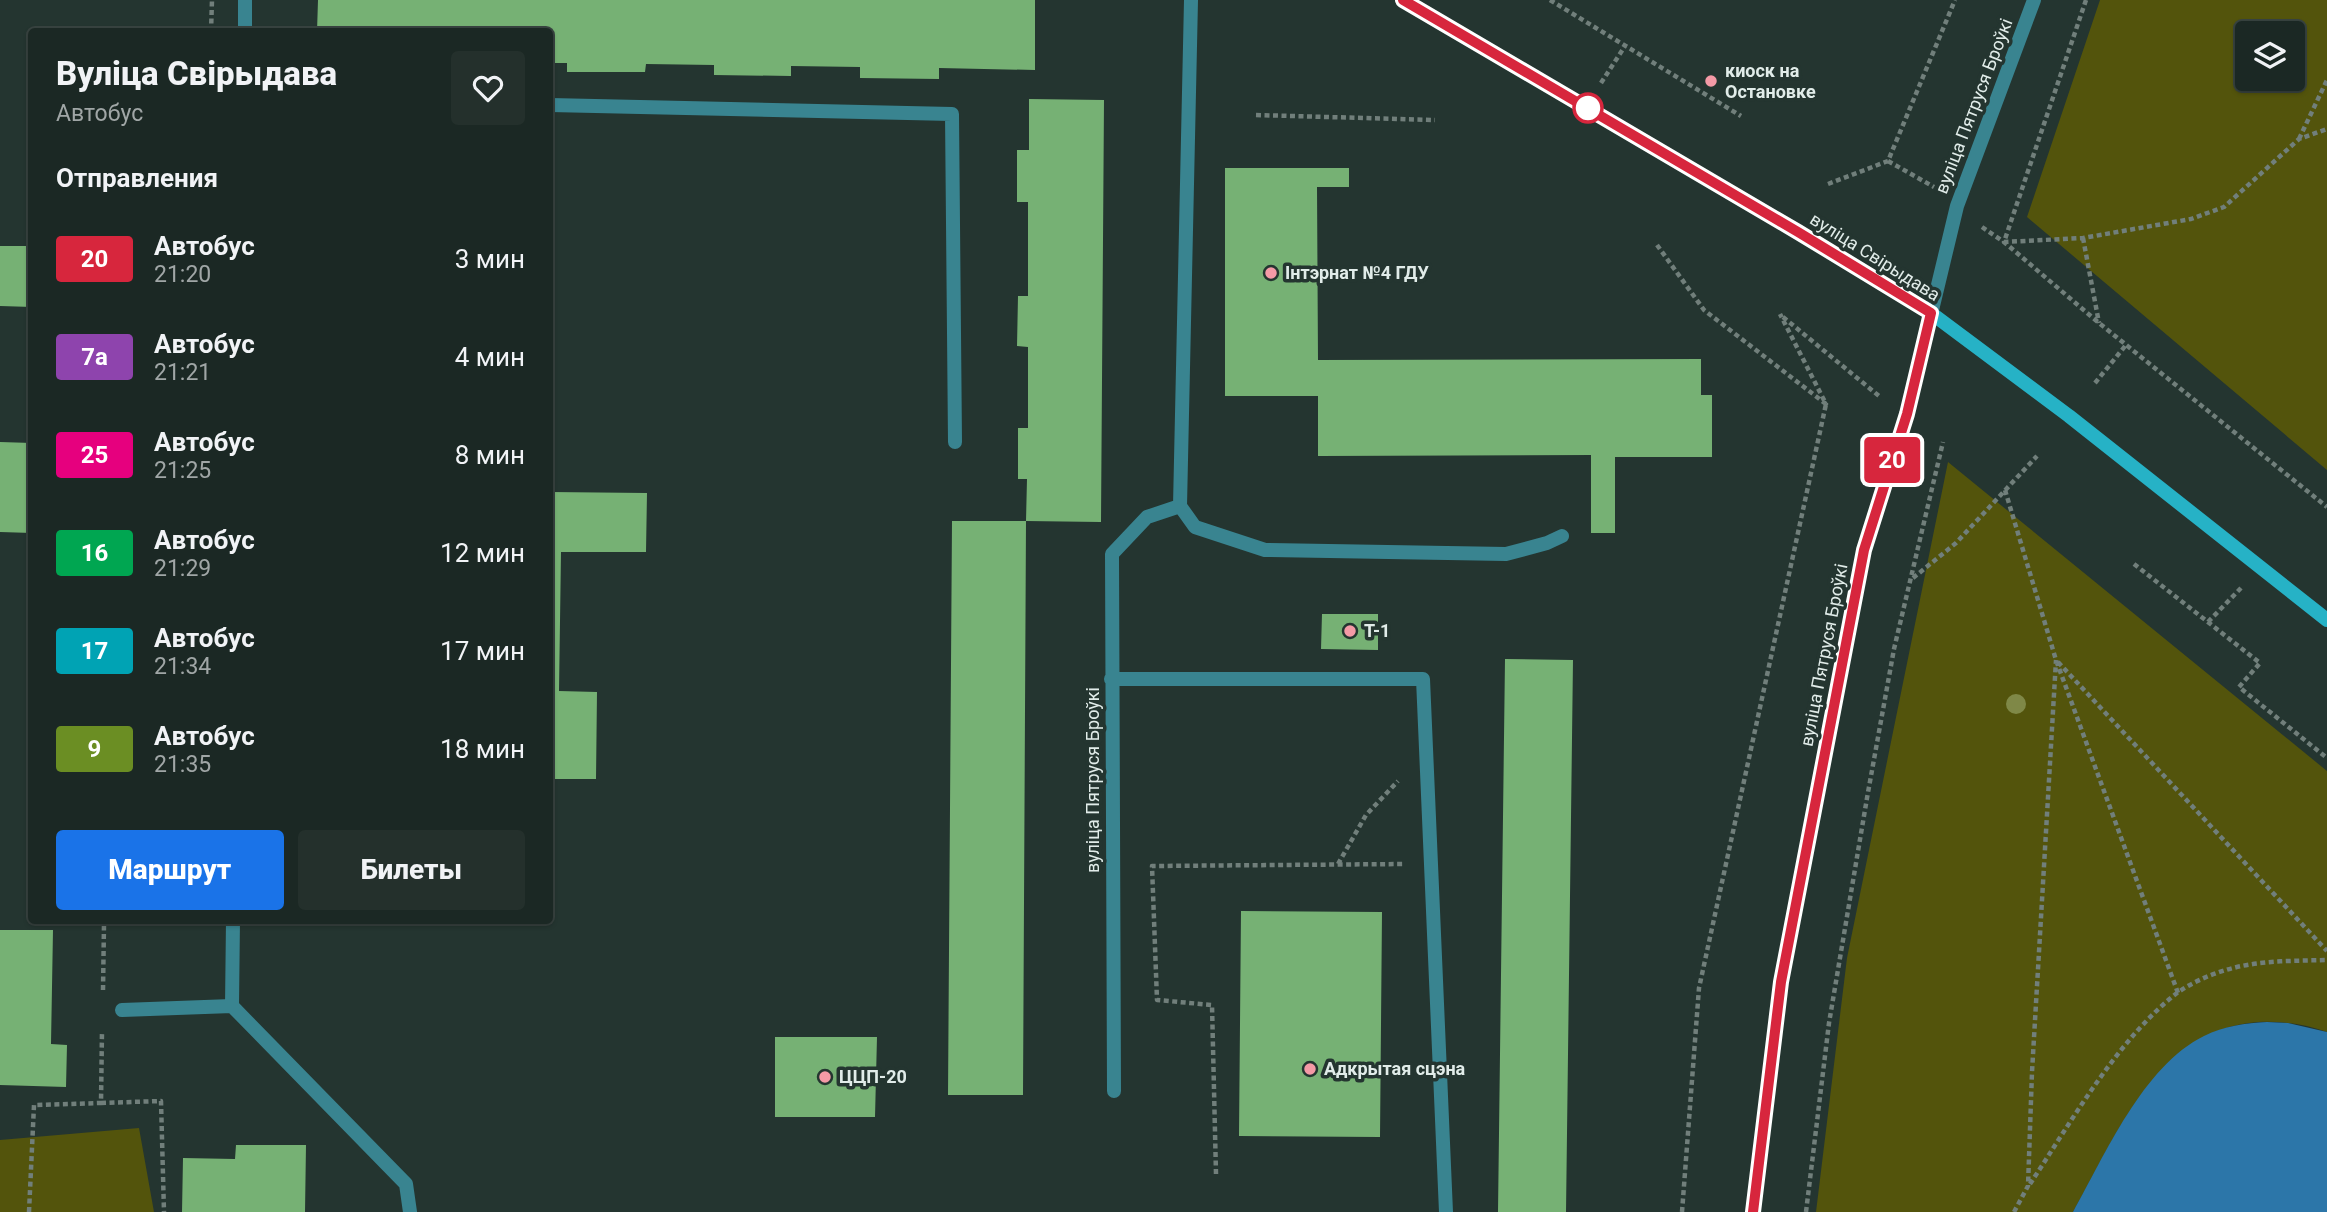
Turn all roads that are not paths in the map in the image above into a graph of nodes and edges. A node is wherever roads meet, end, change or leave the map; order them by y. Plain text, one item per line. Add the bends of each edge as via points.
1 (245, 0) edge
2 (1191, 0) edge
3 (1403, 0) edge
4 (2034, 0) edge
5 (245, 28) edge
6 (553, 105) edge
7 (1931, 313) junction
8 (955, 442) dead end
9 (1180, 506) junction
10 (1562, 536) dead end
11 (2327, 620) edge
12 (1111, 679) junction
13 (233, 924) edge
14 (232, 1006) junction
15 (121, 1010) dead end
16 (1114, 1091) dead end
17 (410, 1212) edge
18 (1446, 1212) edge
19 (1753, 1212) edge

1 - 5 street
2 - 9 street
3 - 7 main road, вуліца Свірыдава
4 - 7 street, вуліца Пятруся Броўкі via 1957,206
6 - 8 street via 951,114
7 - 11 main road, вуліца Свірыдава
7 - 19 street, вуліца Пятруся Броўкі via 1907,414 1864,550 1781,982
9 - 10 street via 1195,527 1265,550 1506,554
9 - 12 street, вуліца Пятруся Броўкі via 1147,517 1112,554
12 - 16 street, вуліца Пятруся Броўкі
12 - 18 street via 1423,679
13 - 14 street
14 - 15 street
14 - 17 street via 406,1184

